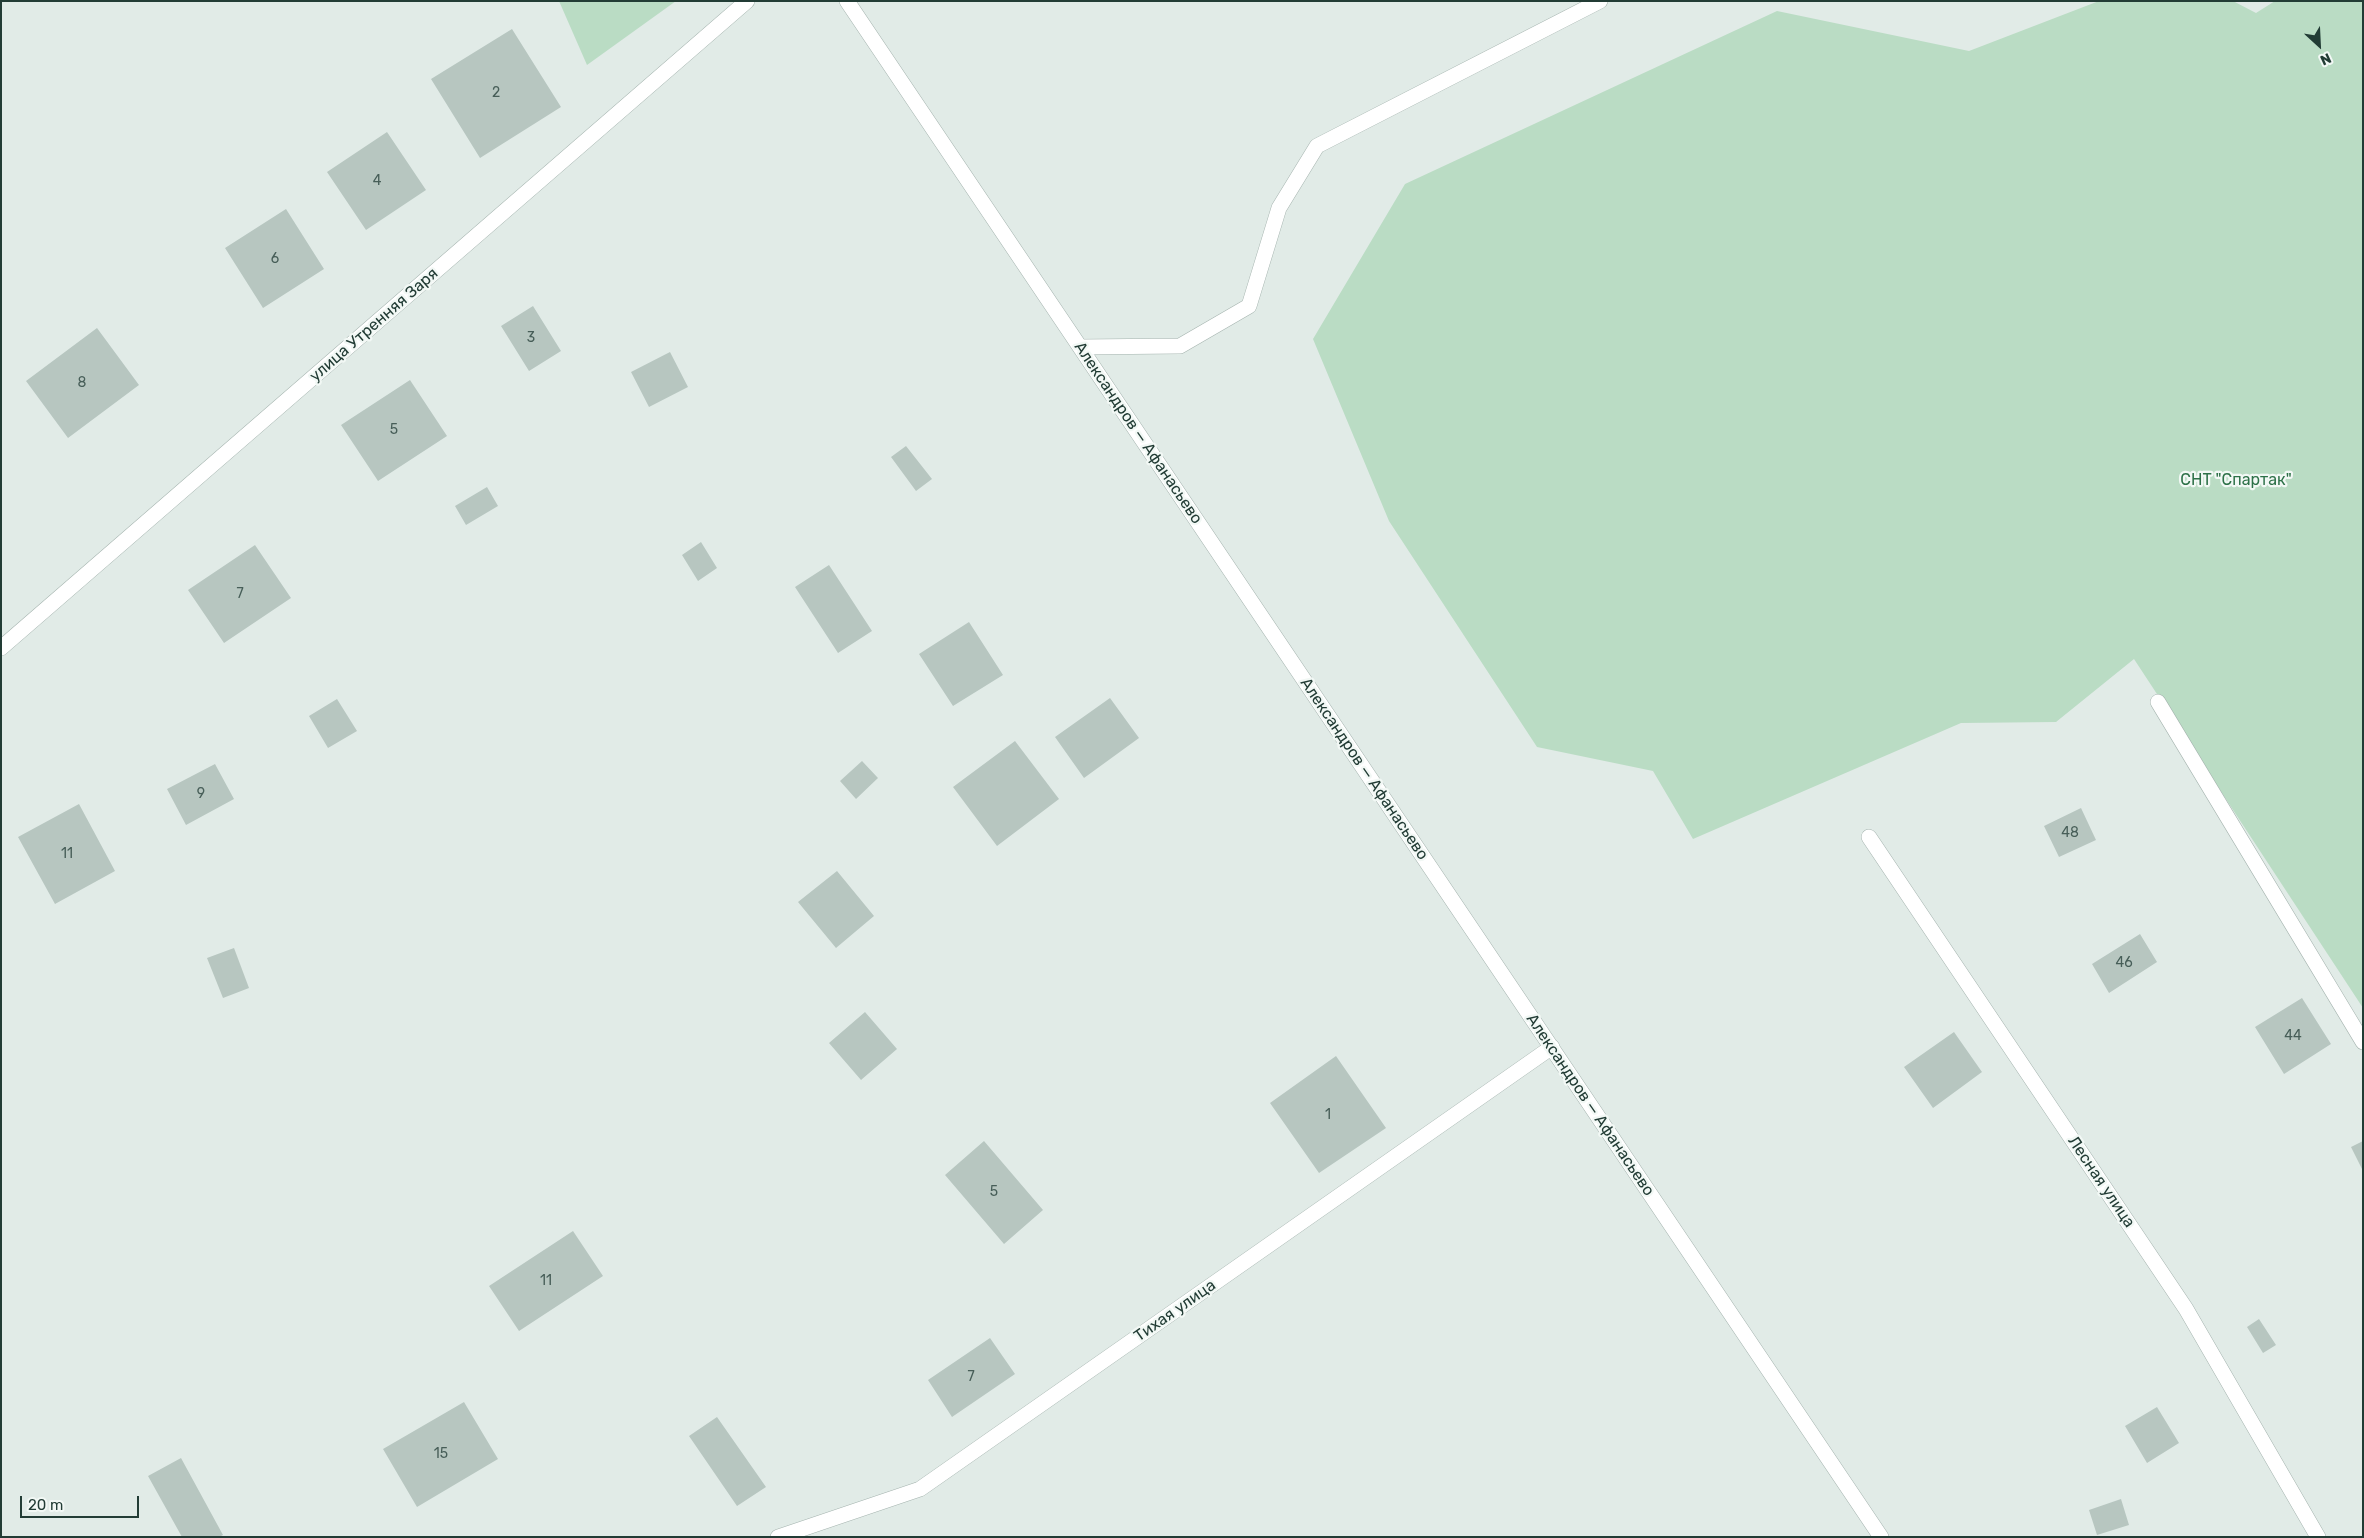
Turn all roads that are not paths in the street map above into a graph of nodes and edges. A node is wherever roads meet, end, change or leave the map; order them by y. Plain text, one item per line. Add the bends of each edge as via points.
1 (747, 1) edge
2 (847, 1) edge
3 (1600, 1) edge
4 (1080, 346) junction
5 (1, 648) edge
6 (2158, 702) dead end
7 (1869, 836) dead end
8 (2363, 1042) edge
9 (1552, 1047) junction
10 (778, 1537) edge
11 (1881, 1537) edge
12 (2318, 1537) edge

1 - 5 street, улица Утренняя Заря
2 - 4 street, Александров — Афанасьево
3 - 4 street via 1318,146 1279,208 1249,306 1180,346
4 - 9 street, Александров — Афанасьево
6 - 8 street
7 - 12 street, Лесная улица via 2186,1309
9 - 10 street, Тихая улица via 920,1490
9 - 11 street, Александров — Афанасьево

